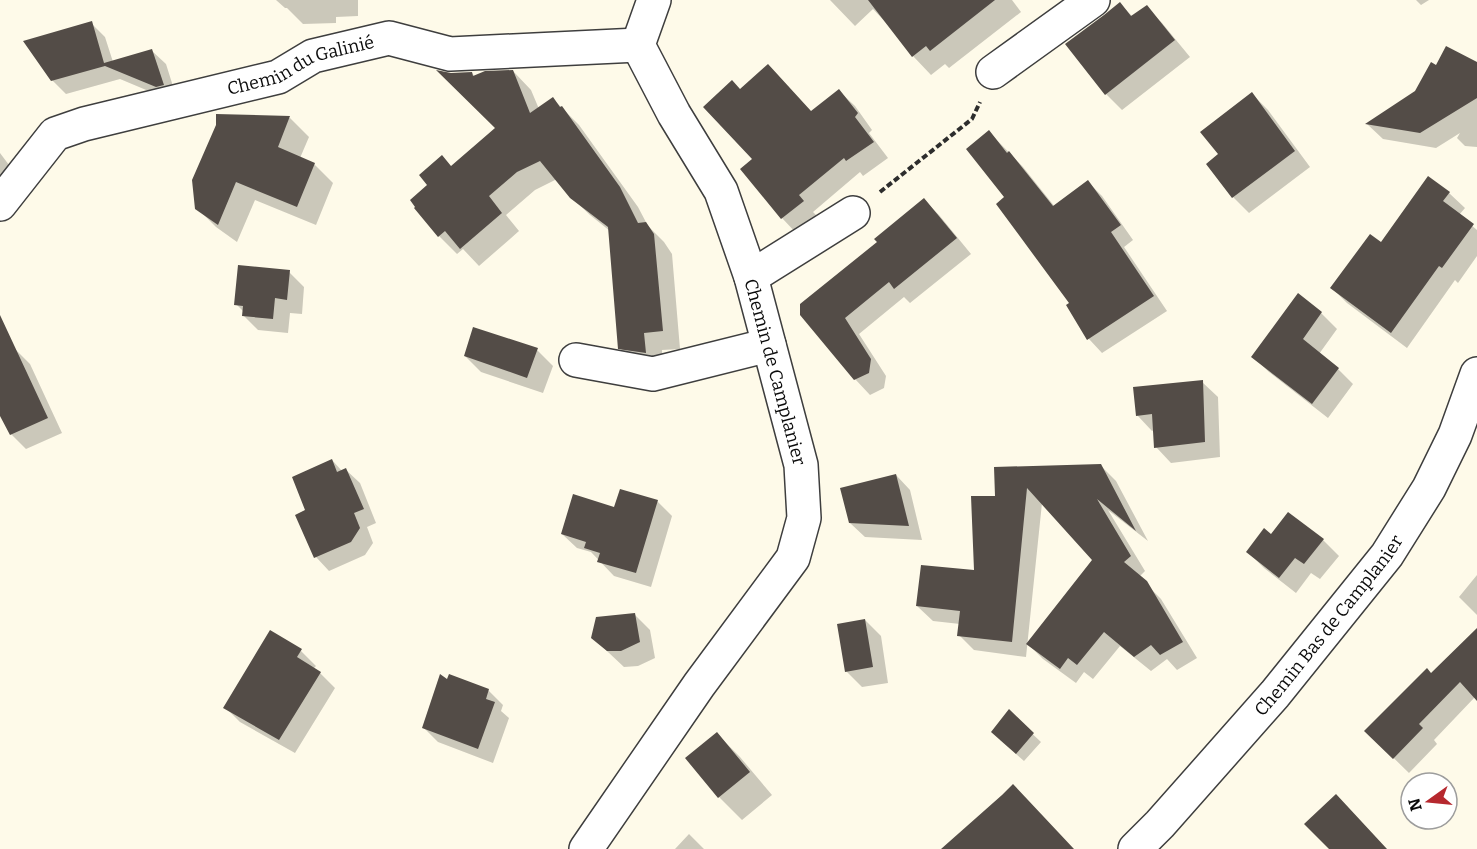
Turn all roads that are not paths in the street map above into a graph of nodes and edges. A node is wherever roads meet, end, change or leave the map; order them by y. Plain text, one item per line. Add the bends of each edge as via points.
1 (654, 0) edge
2 (1093, 0) edge
3 (638, 45) junction
4 (993, 72) dead end
5 (0, 204) edge
6 (853, 213) road end
7 (751, 277) junction
8 (769, 345) junction
9 (576, 360) dead end
10 (1477, 374) edge
11 (586, 849) edge
12 (1135, 849) edge

1 - 3 street
2 - 4 street
3 - 5 street, Chemin du Galinié via 450,54 389,38 313,56 278,77 84,124 55,135
3 - 7 street, Chemin de Camplanier via 721,191
6 - 7 street
7 - 8 street, Chemin de Camplanier
8 - 9 street via 653,374
8 - 11 street, Chemin de Camplanier via 801,465 804,518 793,558
10 - 12 street, Chemin Bas de Camplanier via 1455,435 1429,488 1387,555 1275,694

